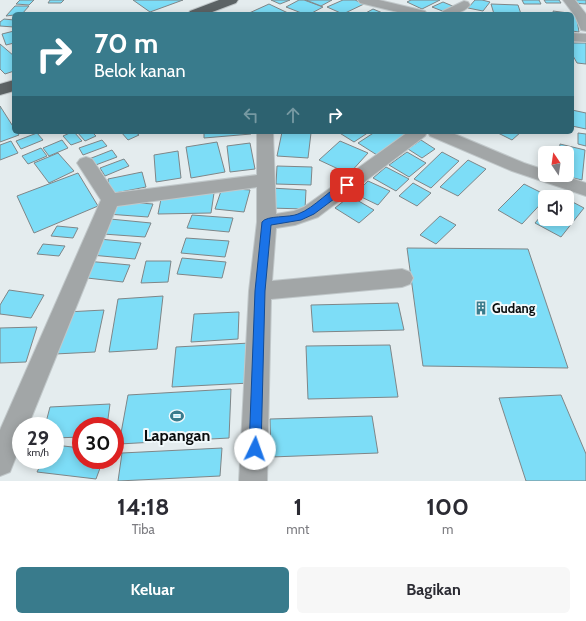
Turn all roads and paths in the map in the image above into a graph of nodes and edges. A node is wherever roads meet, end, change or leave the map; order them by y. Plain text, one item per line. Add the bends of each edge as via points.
1 (231, 0) edge
2 (364, 0) edge
3 (569, 0) edge
4 (464, 5) dead end
5 (200, 12) edge
6 (413, 12) edge
7 (452, 12) edge
8 (586, 27) edge
9 (574, 38) edge
10 (586, 38) edge
11 (12, 85) edge
12 (0, 90) edge
13 (265, 134) edge
14 (416, 134) edge
15 (441, 134) edge
16 (86, 163) dead end
17 (266, 180) junction
18 (586, 190) edge
19 (110, 200) junction
20 (266, 222) junction
21 (402, 278) dead end
22 (260, 291) junction
23 (0, 462) edge
24 (253, 481) edge

1 - 5 highway
2 - 6 street
3 - 8 street
4 - 7 street
9 - 10 street
11 - 12 highway
13 - 17 street
14 - 20 street via 311,212 293,219
15 - 18 street via 518,167
16 - 19 street
17 - 19 street
17 - 20 street
19 - 23 street
20 - 22 street
21 - 22 street
22 - 24 street

